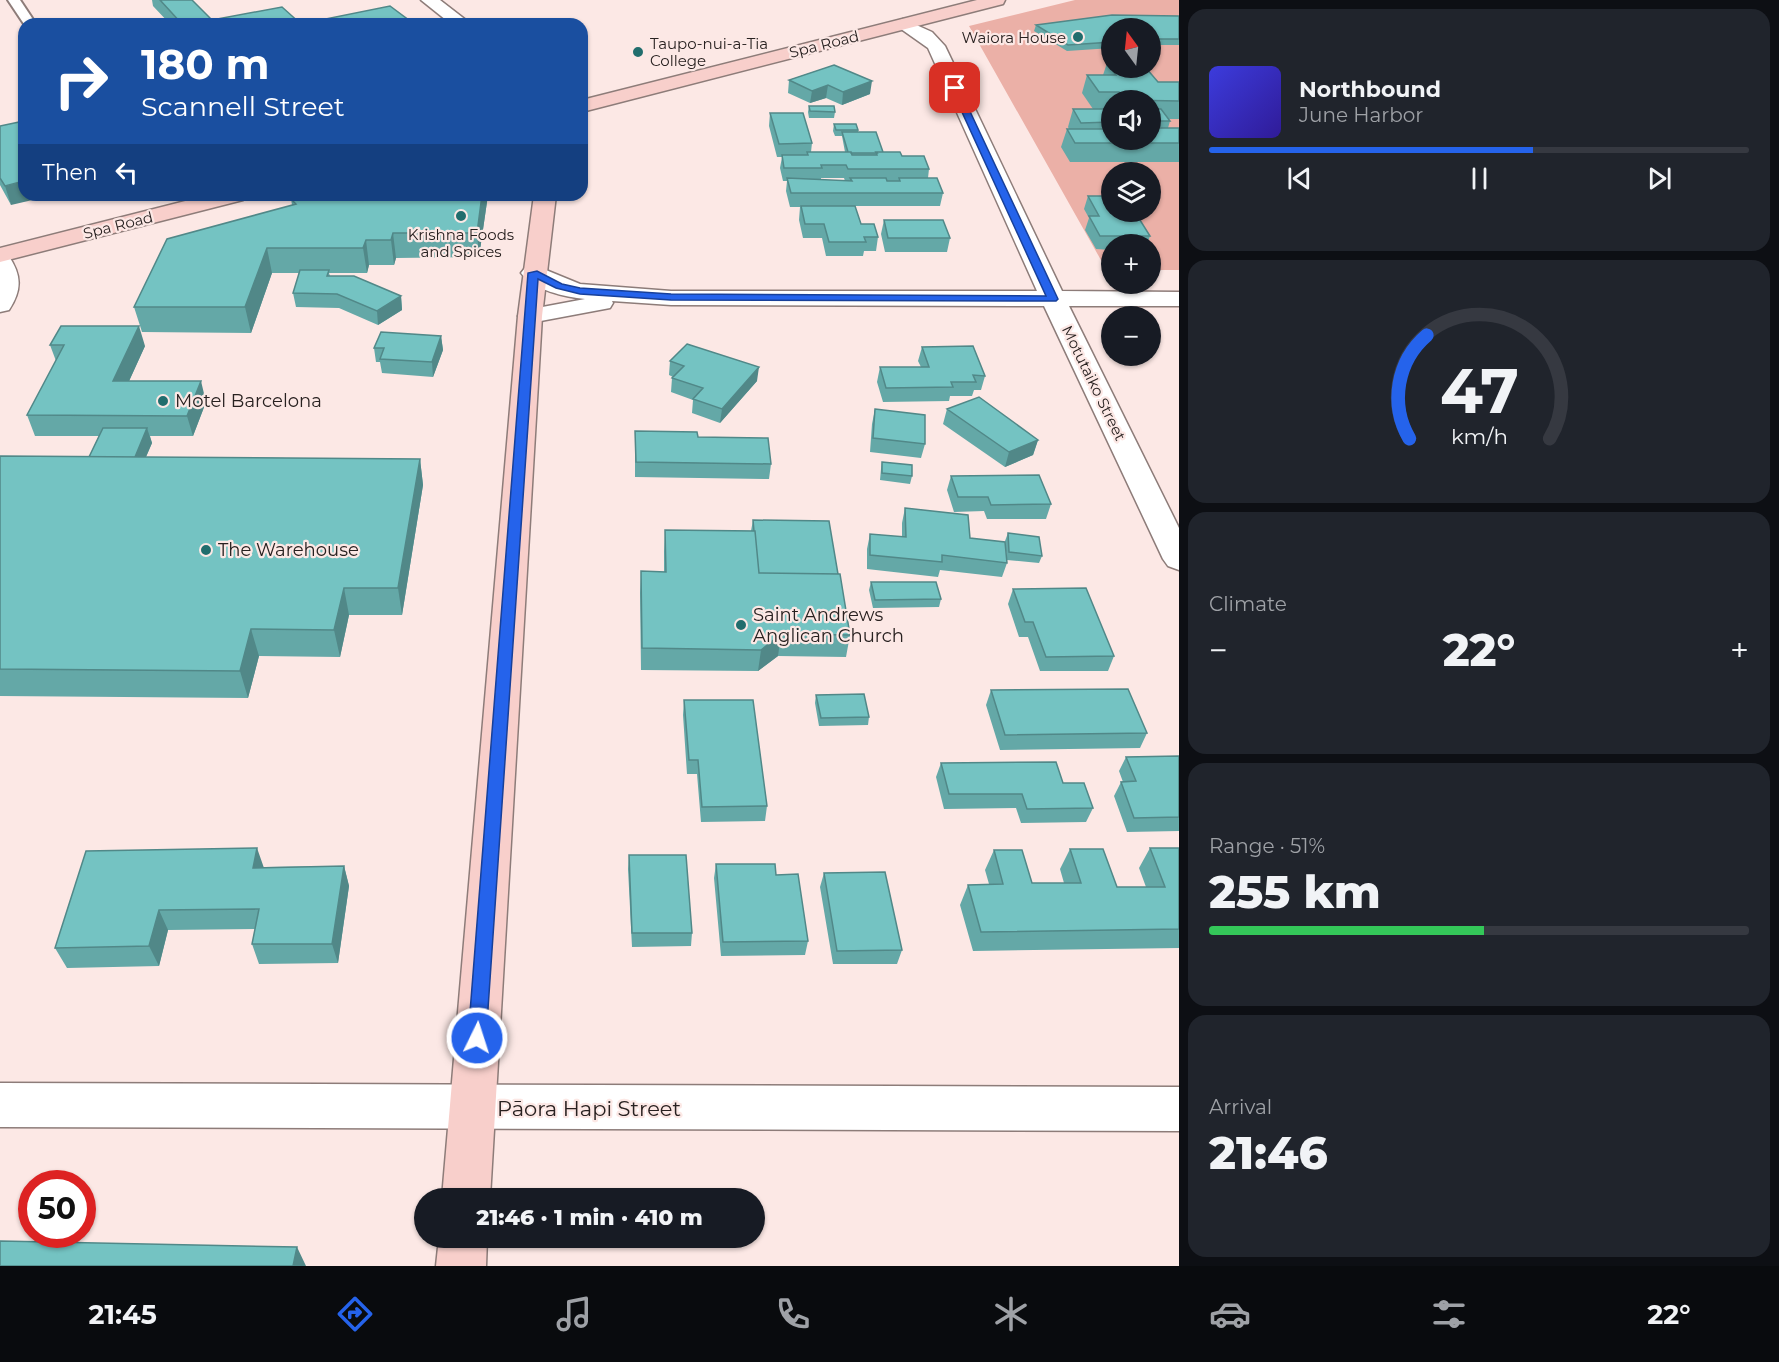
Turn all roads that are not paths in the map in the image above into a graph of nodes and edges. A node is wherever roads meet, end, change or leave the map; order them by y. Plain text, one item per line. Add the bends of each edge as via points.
1 (14, 0) edge
2 (429, 0) edge
3 (997, 0) edge
4 (26, 18) edge
5 (454, 18) edge
6 (903, 24) junction
7 (588, 104) edge
8 (212, 201) edge
9 (544, 201) edge
10 (0, 255) edge
11 (0, 260) edge
12 (533, 273) junction
13 (671, 297) junction
14 (1179, 298) edge
15 (1053, 299) junction
16 (0, 305) edge
17 (530, 316) junction
18 (1179, 559) edge
19 (0, 1105) edge
20 (472, 1108) junction
21 (1179, 1109) edge
22 (467, 1188) edge
23 (462, 1248) edge
24 (461, 1266) edge

1 - 4 lane
2 - 5 street
3 - 6 main road, Spa Road
6 - 7 main road, Spa Road
6 - 15 street, Motutaiko Street via 936,46
8 - 10 main road, Spa Road
9 - 12 main road
11 - 16 street via 9,281
12 - 13 street via 580,291
12 - 17 main road
13 - 15 street
13 - 17 street via 579,305
14 - 15 street
15 - 18 street, Motutaiko Street
17 - 20 main road
19 - 20 street, Pāora Hapi Street
20 - 21 street, Pāora Hapi Street
20 - 22 main road
23 - 24 main road

